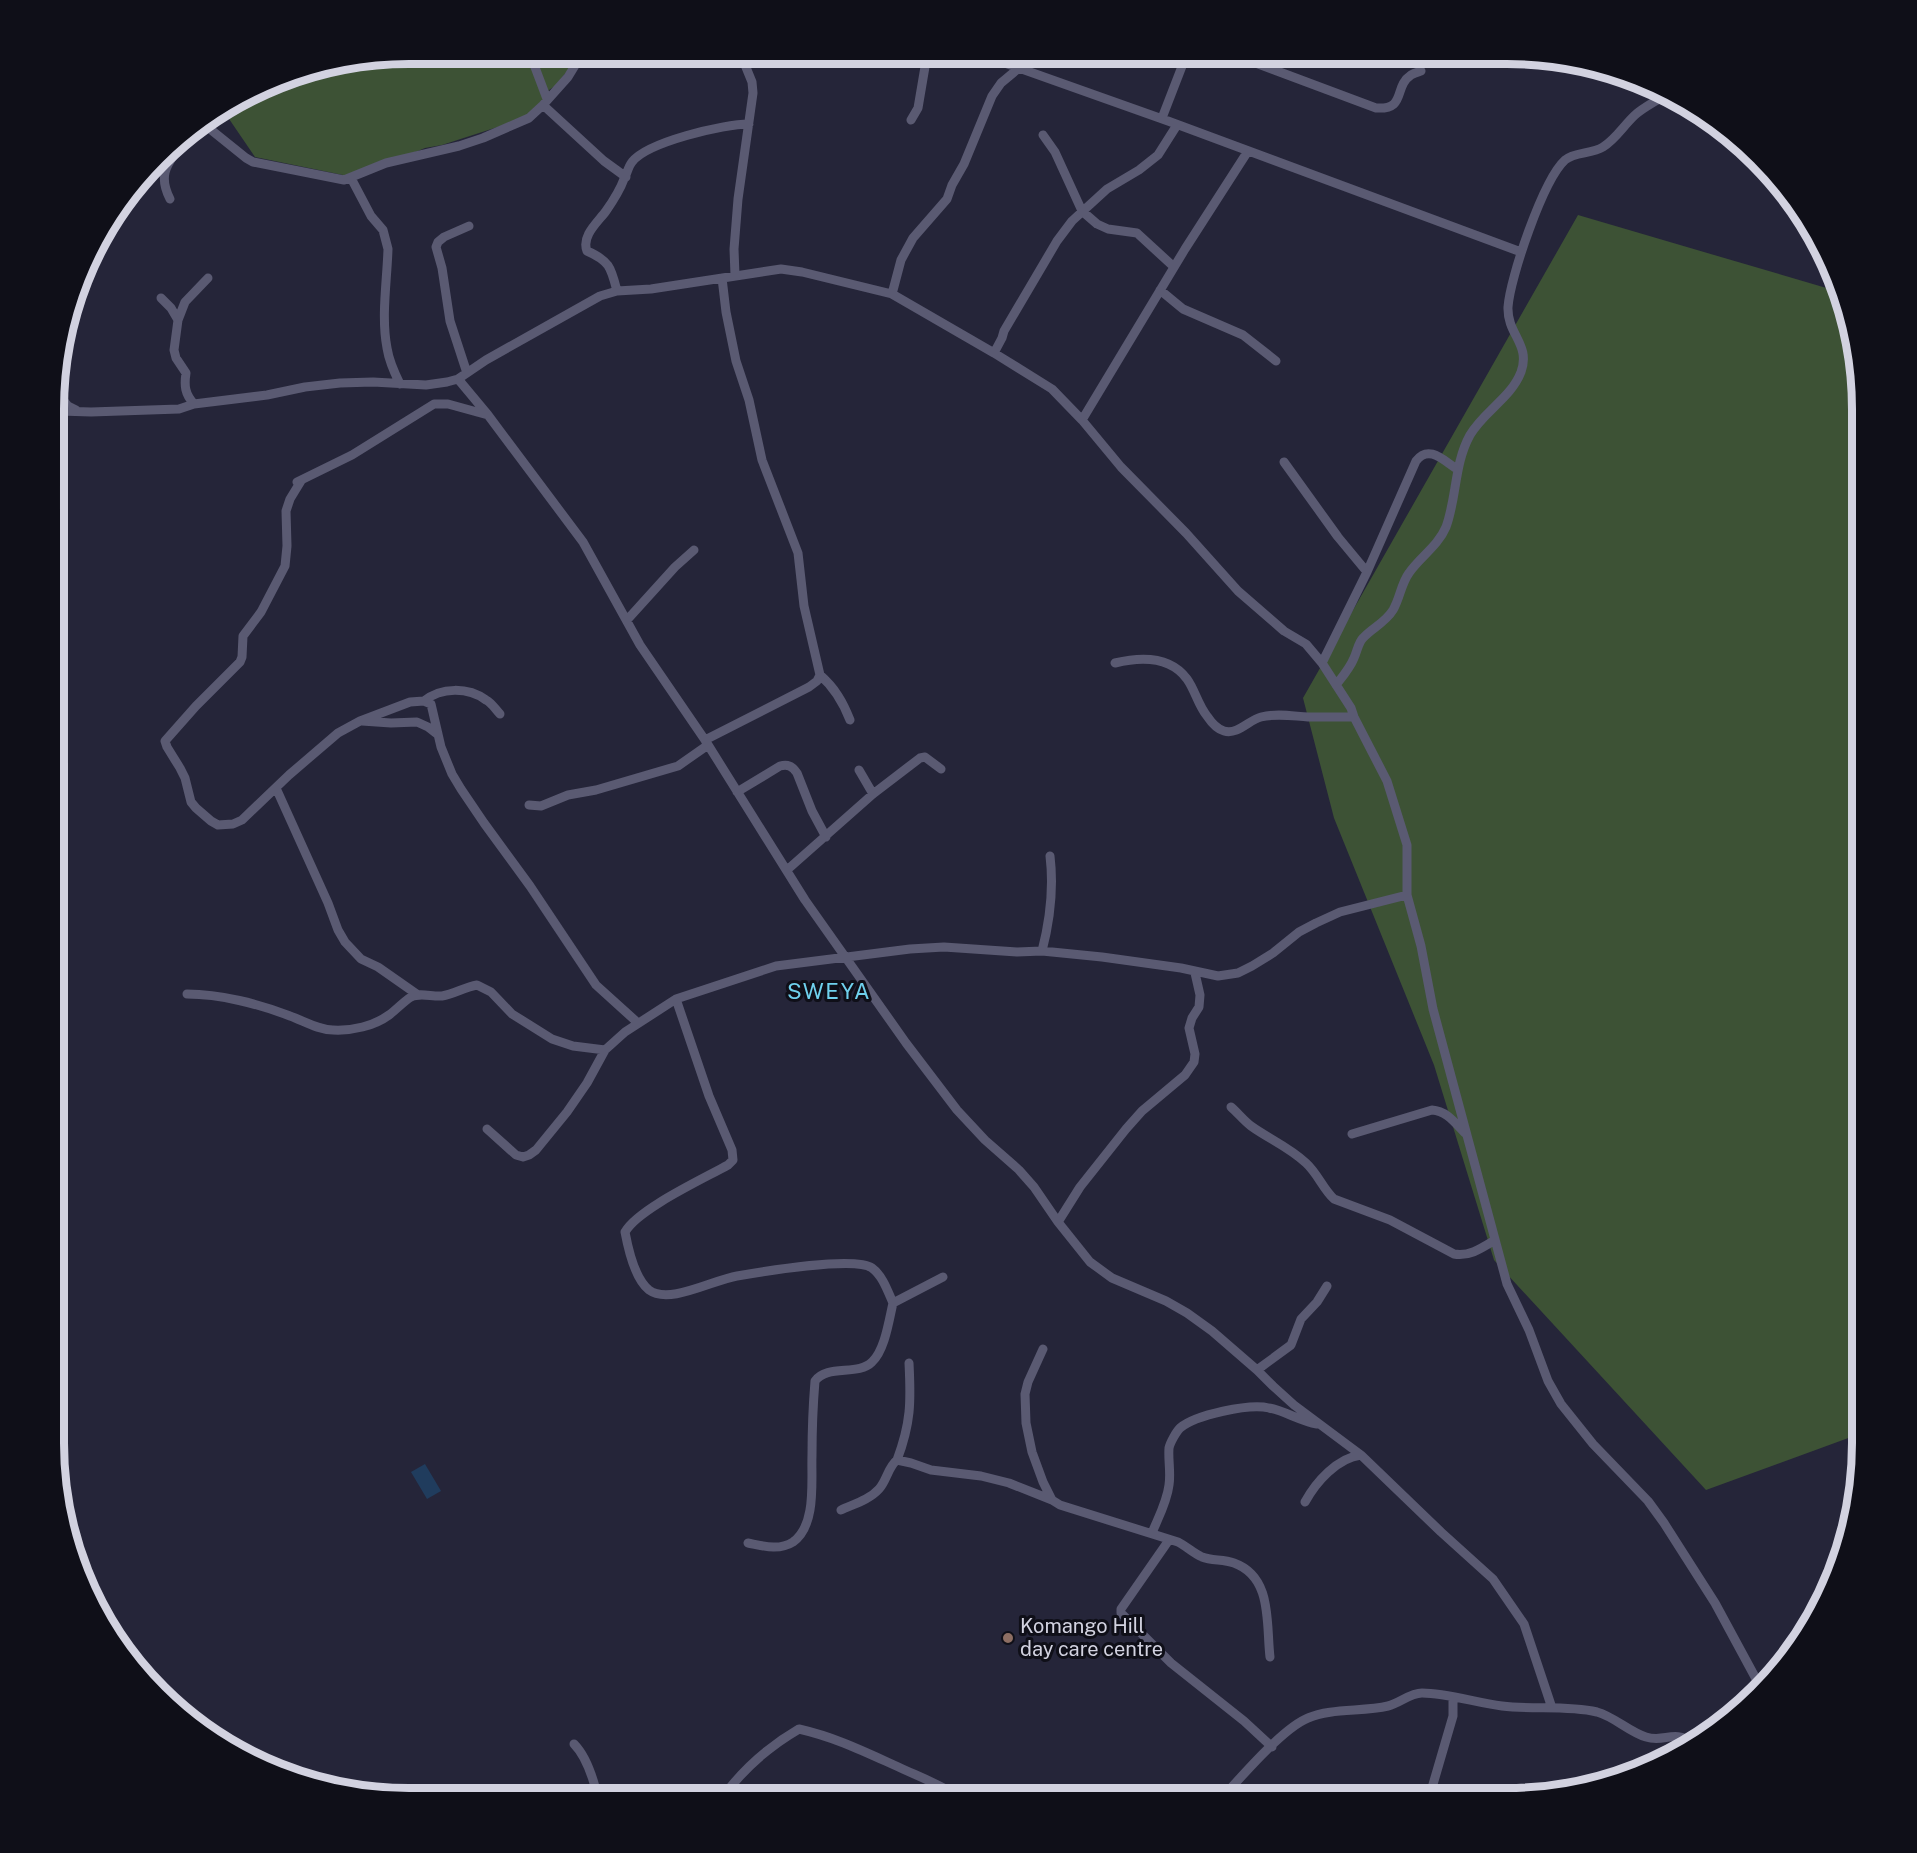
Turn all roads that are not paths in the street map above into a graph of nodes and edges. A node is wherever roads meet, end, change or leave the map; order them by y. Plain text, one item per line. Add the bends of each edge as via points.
1 (533, 64) edge
2 (576, 64) edge
3 (745, 64) edge
4 (925, 64) edge
5 (1008, 64) edge
6 (1183, 64) edge
7 (1258, 64) edge
8 (1019, 68) junction
9 (1421, 71) dead end
10 (1659, 99) edge
11 (545, 102) junction
12 (1162, 118) junction
13 (911, 120) dead end
14 (749, 124) junction
15 (1178, 124) junction
16 (210, 129) edge
17 (1043, 135) dead end
18 (1248, 151) junction
19 (169, 161) edge
20 (626, 177) junction
21 (351, 178) junction
22 (170, 199) dead end
23 (1082, 211) junction
24 (469, 226) dead end
25 (1521, 252) junction
26 (1174, 267) junction
27 (735, 275) junction
28 (208, 278) dead end
29 (722, 278) junction
30 (1160, 290) junction
31 (617, 291) junction
32 (892, 294) junction
33 (161, 298) dead end
34 (178, 320) junction
35 (994, 353) junction
36 (1276, 361) dead end
37 (462, 376) junction
38 (400, 384) junction
39 (426, 385) junction
40 (64, 401) edge
41 (194, 404) junction
42 (434, 404) junction
43 (64, 411) edge
44 (81, 412) junction
45 (488, 415) junction
46 (1082, 420) junction
47 (1284, 462) dead end
48 (1457, 469) junction
49 (694, 550) dead end
50 (1367, 572) junction
51 (627, 620) junction
52 (1115, 663) dead end
53 (1322, 663) junction
54 (820, 675) junction
55 (1336, 685) junction
56 (424, 701) junction
57 (500, 714) dead end
58 (1354, 717) junction
59 (850, 720) dead end
60 (360, 721) junction
61 (437, 734) junction
62 (706, 742) junction
63 (941, 769) dead end
64 (859, 770) dead end
65 (276, 788) junction
66 (737, 792) junction
67 (873, 794) junction
68 (529, 805) dead end
69 (826, 837) junction
70 (1050, 856) dead end
71 (787, 870) junction
72 (1407, 895) junction
73 (1042, 951) junction
74 (846, 957) junction
75 (1195, 973) junction
76 (187, 994) dead end
77 (418, 995) junction
78 (675, 999) junction
79 (638, 1023) junction
80 (605, 1050) junction
81 (1231, 1107) dead end
82 (487, 1129) dead end
83 (1352, 1134) dead end
84 (1467, 1135) junction
85 (1058, 1222) junction
86 (1495, 1240) junction
87 (943, 1277) dead end
88 (1327, 1286) dead end
89 (893, 1303) junction
90 (1043, 1349) dead end
91 (909, 1364) dead end
92 (1257, 1370) junction
93 (1319, 1424) junction
94 (1361, 1455) junction
95 (897, 1460) junction
96 (1052, 1500) junction
97 (1305, 1502) dead end
98 (841, 1510) dead end
99 (1152, 1533) junction
100 (1169, 1540) junction
101 (748, 1543) dead end
102 (1270, 1657) dead end
103 (1758, 1682) edge
104 (1453, 1698) junction
105 (1552, 1708) junction
106 (1686, 1738) edge
107 (574, 1744) dead end
108 (1272, 1747) junction
109 (595, 1788) edge
110 (730, 1788) edge
111 (945, 1788) edge
112 (1232, 1788) edge
113 (1432, 1788) edge

1 - 11 street
2 - 11 street
3 - 14 street via 753,93
4 - 13 street via 918,108
5 - 8 street
6 - 12 street
7 - 9 street via 1385,109 1396,102 1410,75
8 - 12 street
8 - 32 street via 992,96 947,199 913,238 901,260
10 - 25 street via 1606,145 1567,158 1550,182
11 - 20 street via 604,161
11 - 21 street via 529,118 483,138 386,163
12 - 15 street
14 - 20 street via 713,128 646,151 631,164
14 - 27 street via 738,199
15 - 18 street
15 - 23 street via 1158,155
16 - 21 street via 253,162 338,180
17 - 23 street
18 - 25 street
18 - 26 street
19 - 22 street via 164,182
20 - 31 street via 585,244 587,251 608,265
21 - 38 street via 386,238 387,348
23 - 26 street via 1108,229 1137,233
23 - 35 street via 1057,241
24 - 37 street via 444,237 436,247
25 - 48 street via 1508,309 1515,336 1523,348 1522,370 1508,394 1470,435
26 - 30 street
27 - 29 street
27 - 32 street via 781,269
28 - 34 street via 185,302
29 - 31 street
29 - 54 street via 736,362 762,460 798,553 804,606
30 - 36 street via 1184,309 1242,335
30 - 46 street
31 - 37 street via 577,307
32 - 35 street
33 - 34 street
34 - 41 street via 174,350 186,373 187,396
35 - 46 street via 1052,389
37 - 39 street
37 - 45 street
38 - 39 street
38 - 41 street via 340,383
39 - 42 street
40 - 44 street
41 - 44 street
42 - 45 street
42 - 65 street via 352,455 297,483 285,511 285,566 261,612 243,636 240,662 165,741 185,778 191,802 218,825 242,820
43 - 44 street
45 - 51 street via 583,542
46 - 53 street via 1238,591 1284,631 1306,644
47 - 50 street
48 - 50 street via 1432,453 1421,454
48 - 55 street via 1446,527 1410,570 1388,618 1361,640
49 - 51 street
50 - 53 street
51 - 62 street
52 - 58 street via 1147,659 1170,665 1189,681 1209,720 1227,732 1264,716
53 - 55 street
54 - 59 street via 831,685
54 - 62 street via 809,687
55 - 58 street
56 - 57 street via 433,693 461,692 489,701
56 - 60 street via 410,702
56 - 61 street via 431,704
58 - 72 street via 1388,781 1407,845
60 - 61 street via 417,722
60 - 65 street via 338,733
61 - 79 street via 461,789 583,967 596,985
62 - 66 street
62 - 68 street via 690,758 671,768 541,806
63 - 67 street via 926,757 920,758
64 - 67 street
65 - 77 street via 345,942 361,959
66 - 69 street via 780,766 793,767
66 - 71 street
67 - 69 street
69 - 71 street
70 - 73 street via 1050,918
71 - 74 street
72 - 75 street via 1316,922 1238,973
72 - 84 street
73 - 74 street via 944,947
73 - 75 street
74 - 78 street via 776,966
74 - 85 street via 957,1110 1019,1170
75 - 85 street via 1199,1007 1189,1028 1194,1062 1126,1129 1088,1175
76 - 77 street via 244,1002 334,1030 376,1023
77 - 80 street via 440,996 477,985 491,992 512,1014 552,1039
78 - 79 street
78 - 89 street via 733,1160 629,1224 625,1232 628,1251 642,1284 662,1295 739,1276 829,1264 866,1265 880,1276
79 - 80 street
80 - 82 street via 567,1112 529,1155 516,1155
81 - 86 street via 1249,1125 1306,1162 1328,1194 1340,1202 1390,1220 1462,1256
83 - 84 street via 1432,1110 1446,1113
84 - 86 street
85 - 92 street via 1098,1269 1187,1313
86 - 103 street via 1507,1284 1561,1404 1664,1523 1715,1603
87 - 89 street
88 - 92 street via 1301,1319 1291,1345
89 - 101 street via 878,1354 871,1363 821,1374 815,1381 813,1487 803,1532 783,1547
90 - 96 street via 1025,1394 1026,1423 1032,1452
91 - 95 street via 911,1403 906,1436
92 - 93 street
93 - 94 street
93 - 99 street via 1269,1407 1251,1407 1184,1425 1169,1448 1170,1485
94 - 97 street via 1352,1456 1321,1479
94 - 105 street via 1493,1579 1524,1624
95 - 96 street via 1009,1483
95 - 98 street via 880,1488 865,1500
96 - 99 street
99 - 100 street
100 - 102 street via 1188,1547 1198,1556 1233,1563 1250,1572 1268,1609
100 - 108 street via 1121,1609 1122,1613 1171,1662
104 - 105 street via 1501,1706
104 - 108 street via 1420,1693 1390,1706 1316,1715 1295,1725
104 - 113 street via 1454,1716
105 - 106 street via 1600,1713 1651,1738 1676,1735
107 - 109 street via 585,1760
108 - 112 street
110 - 111 street via 753,1762 799,1729 827,1735

